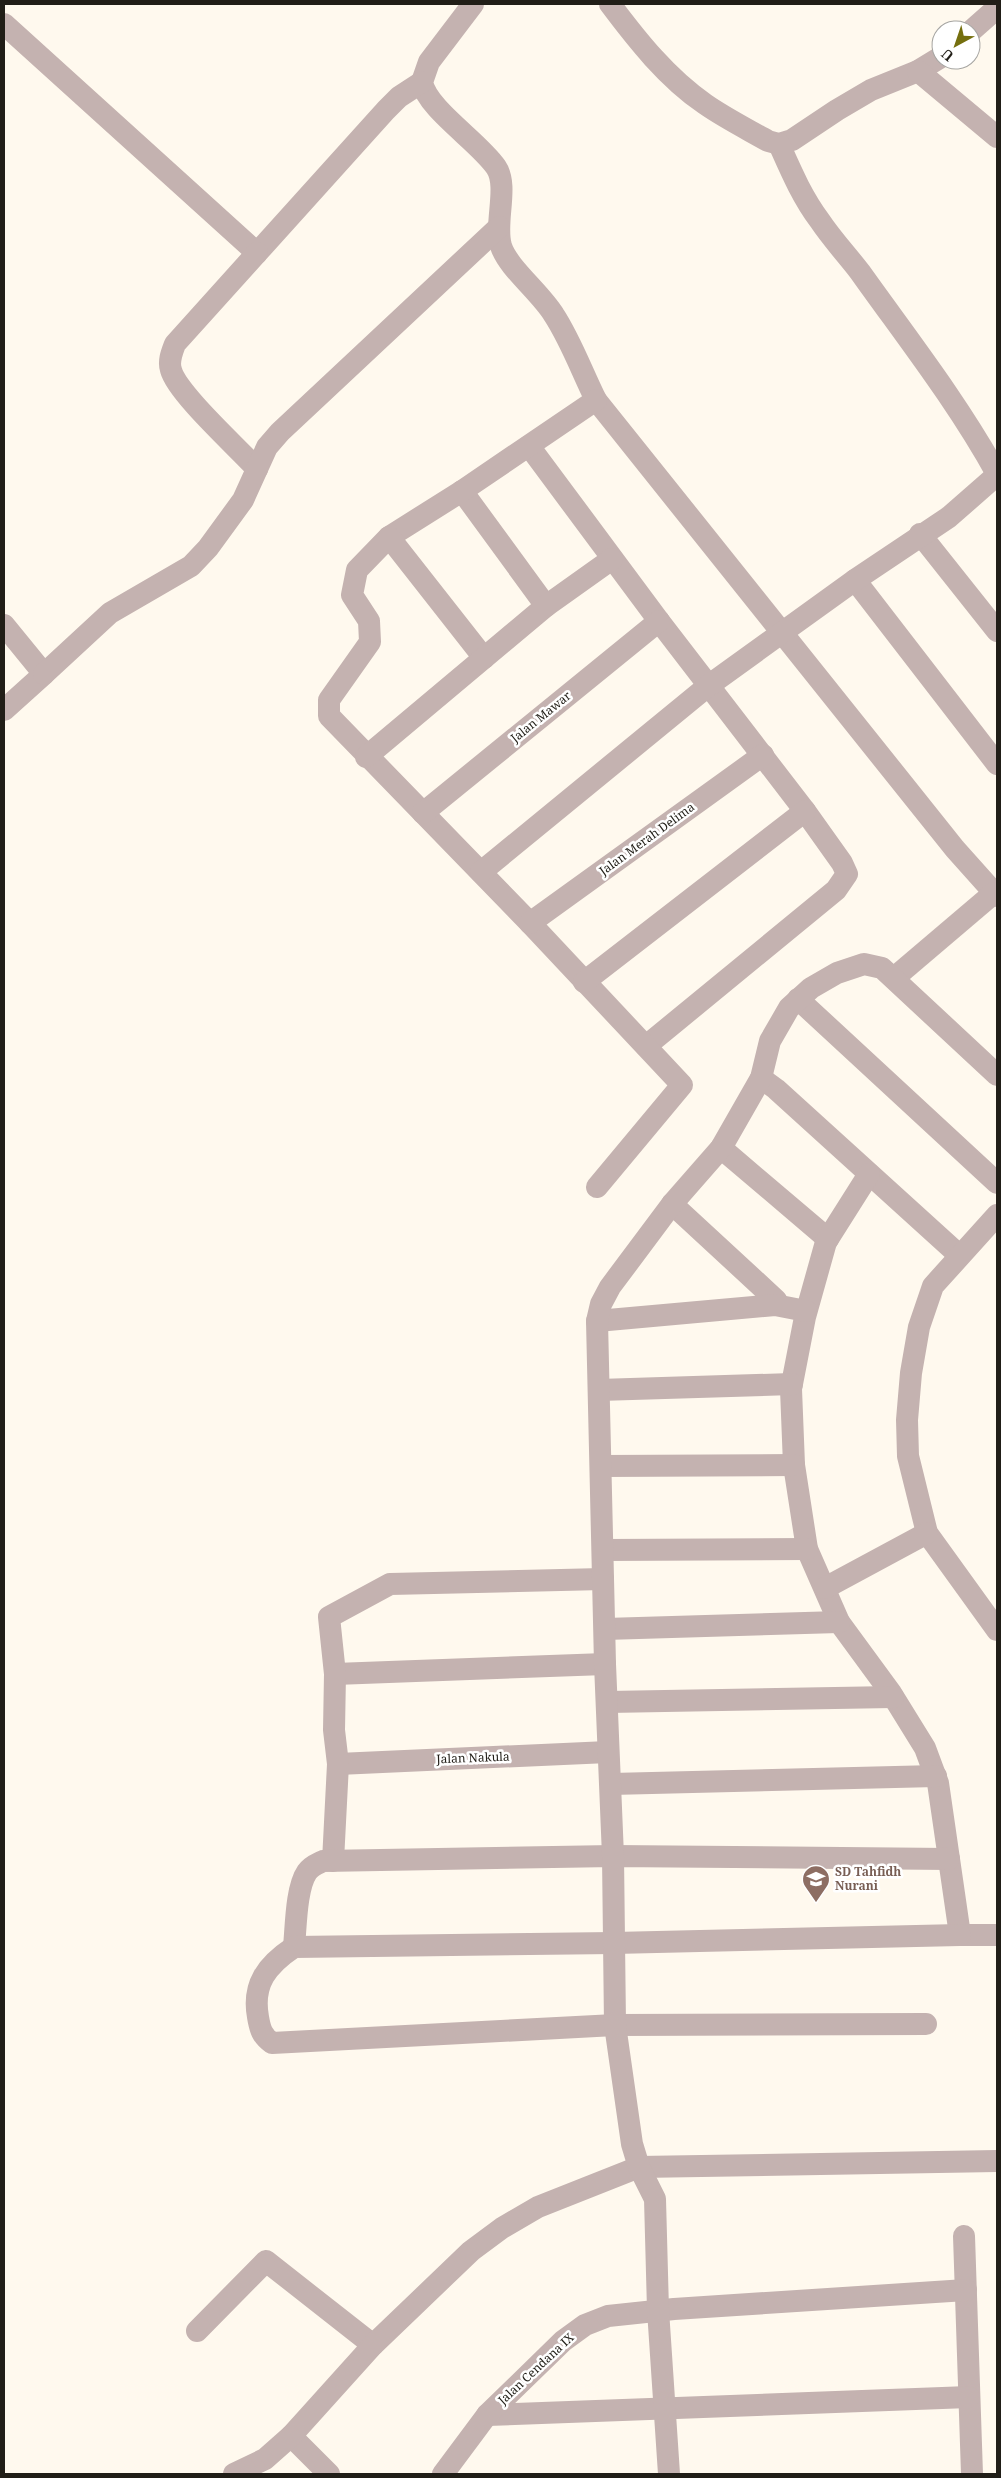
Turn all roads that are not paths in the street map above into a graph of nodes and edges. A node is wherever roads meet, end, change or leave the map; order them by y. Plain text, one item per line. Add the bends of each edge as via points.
1 (473, 4) edge
2 (610, 4) edge
3 (997, 8) edge
4 (981, 22) edge
5 (4, 24) edge
6 (931, 63) edge
7 (918, 71) junction
8 (422, 82) junction
9 (997, 137) edge
10 (779, 144) junction
11 (499, 227) junction
12 (257, 253) junction
13 (596, 400) junction
14 (529, 446) junction
15 (257, 469) junction
16 (997, 474) edge
17 (462, 491) junction
18 (920, 534) junction
19 (389, 537) junction
20 (612, 559) junction
21 (855, 580) junction
22 (546, 606) junction
23 (659, 622) junction
24 (4, 625) edge
25 (997, 631) edge
26 (780, 633) junction
27 (484, 658) junction
28 (44, 674) junction
29 (708, 686) junction
30 (4, 710) edge
31 (763, 756) junction
32 (366, 757) junction
33 (997, 764) edge
34 (805, 811) junction
35 (423, 812) junction
36 (480, 872) junction
37 (993, 892) edge
38 (530, 923) junction
39 (894, 978) junction
40 (584, 982) junction
41 (798, 999) junction
42 (646, 1046) junction
43 (997, 1075) edge
44 (761, 1078) junction
45 (721, 1148) junction
46 (869, 1174) junction
47 (997, 1183) edge
48 (597, 1187) dead end
49 (672, 1204) junction
50 (997, 1215) edge
51 (828, 1239) junction
52 (959, 1255) junction
53 (775, 1305) junction
54 (806, 1311) junction
55 (597, 1321) junction
56 (792, 1384) junction
57 (599, 1390) junction
58 (794, 1465) junction
59 (602, 1466) junction
60 (927, 1533) junction
61 (807, 1549) junction
62 (604, 1550) junction
63 (603, 1579) junction
64 (824, 1588) junction
65 (840, 1622) junction
66 (605, 1629) junction
67 (997, 1630) edge
68 (605, 1664) junction
69 (335, 1674) junction
70 (894, 1697) junction
71 (608, 1702) junction
72 (608, 1752) junction
73 (338, 1764) junction
74 (936, 1776) junction
75 (610, 1784) junction
76 (613, 1856) junction
77 (949, 1859) junction
78 (333, 1861) junction
79 (960, 1935) junction
80 (997, 1935) edge
81 (614, 1943) junction
82 (294, 1947) junction
83 (926, 2024) dead end
84 (615, 2025) junction
85 (997, 2160) edge
86 (639, 2167) junction
87 (964, 2236) dead end
88 (966, 2290) junction
89 (658, 2310) junction
90 (197, 2331) dead end
91 (373, 2345) junction
92 (969, 2396) junction
93 (664, 2407) junction
94 (487, 2415) junction
95 (291, 2436) junction
96 (234, 2474) edge
97 (329, 2474) edge
98 (443, 2474) edge
99 (669, 2474) edge
100 (972, 2474) edge

1 - 8 street via 429,62
2 - 10 street via 657,62 705,104 768,141
3 - 4 street
5 - 12 street
6 - 7 street
7 - 9 street
7 - 10 street via 871,90 801,135
8 - 11 street via 428,99 474,141 497,168
8 - 12 street via 386,110
10 - 16 street via 799,188 820,222 840,244 894,319 982,446
11 - 13 street via 500,244 506,258 554,315
11 - 15 street via 280,432 267,447
12 - 15 street via 178,338 170,355 170,368 182,390
13 - 14 street
13 - 26 street
14 - 17 street
14 - 20 street
15 - 28 street via 243,500 192,566 110,613
16 - 18 street via 949,517
17 - 19 street
17 - 22 street
18 - 21 street
18 - 25 street
19 - 27 street
19 - 32 street via 356,570 352,595 369,620 370,642 329,700 329,716
20 - 22 street
20 - 23 street
21 - 26 street
21 - 33 street
22 - 27 street
23 - 29 street
23 - 35 street, Jalan Mawar
24 - 28 street
26 - 29 street
26 - 37 street
27 - 32 street
28 - 30 street
29 - 31 street
29 - 36 street
31 - 34 street
31 - 38 street, Jalan Merah Delima
32 - 35 street
34 - 40 street
34 - 42 street via 842,863 847,874 841,885
35 - 36 street
36 - 38 street
37 - 39 street
38 - 40 street
39 - 41 street via 882,968 864,964 822,980
39 - 43 street
40 - 42 street
41 - 44 street via 770,1041
41 - 47 street
42 - 48 street via 674,1074 682,1085 681,1089
44 - 45 street
44 - 46 street
45 - 49 street
45 - 51 street
46 - 51 street
46 - 52 street
49 - 53 street via 776,1300
49 - 55 street via 610,1287 600,1304
50 - 52 street
51 - 54 street
52 - 60 street via 933,1286 919,1327 911,1372 908,1456
53 - 54 street
53 - 55 street
54 - 56 street
55 - 57 street
56 - 57 street
56 - 58 street
57 - 59 street
58 - 59 street
58 - 61 street
59 - 62 street
60 - 64 street
60 - 67 street
61 - 62 street
61 - 64 street
62 - 63 street
63 - 66 street
63 - 69 street via 390,1584 329,1617
64 - 65 street
65 - 66 street
65 - 70 street
66 - 68 street
68 - 69 street
68 - 71 street
69 - 73 street via 334,1730
70 - 71 street
70 - 74 street via 926,1748
71 - 72 street
72 - 73 street, Jalan Nakula
72 - 75 street
73 - 78 street
74 - 75 street
74 - 77 street
75 - 76 street
76 - 77 street
76 - 78 street
76 - 81 street
77 - 79 street
78 - 82 street via 313,1865 302,1881
79 - 80 street
79 - 81 street
81 - 82 street
81 - 84 street
82 - 84 street via 269,1967 255,2001 260,2029 272,2043
83 - 84 street
84 - 86 street via 632,2144
85 - 86 street
86 - 89 street via 655,2199
86 - 91 street via 538,2207 502,2228 471,2251
87 - 88 street
88 - 89 street, Jalan Cendana IX
88 - 92 street
89 - 93 street
89 - 94 street, Jalan Cendana IX via 608,2316 585,2325 563,2341
90 - 91 street via 266,2261
91 - 95 street
92 - 93 street
92 - 100 street
93 - 94 street
93 - 99 street
94 - 98 street, Jalan Cendana IX
95 - 96 street via 265,2459
95 - 97 street

